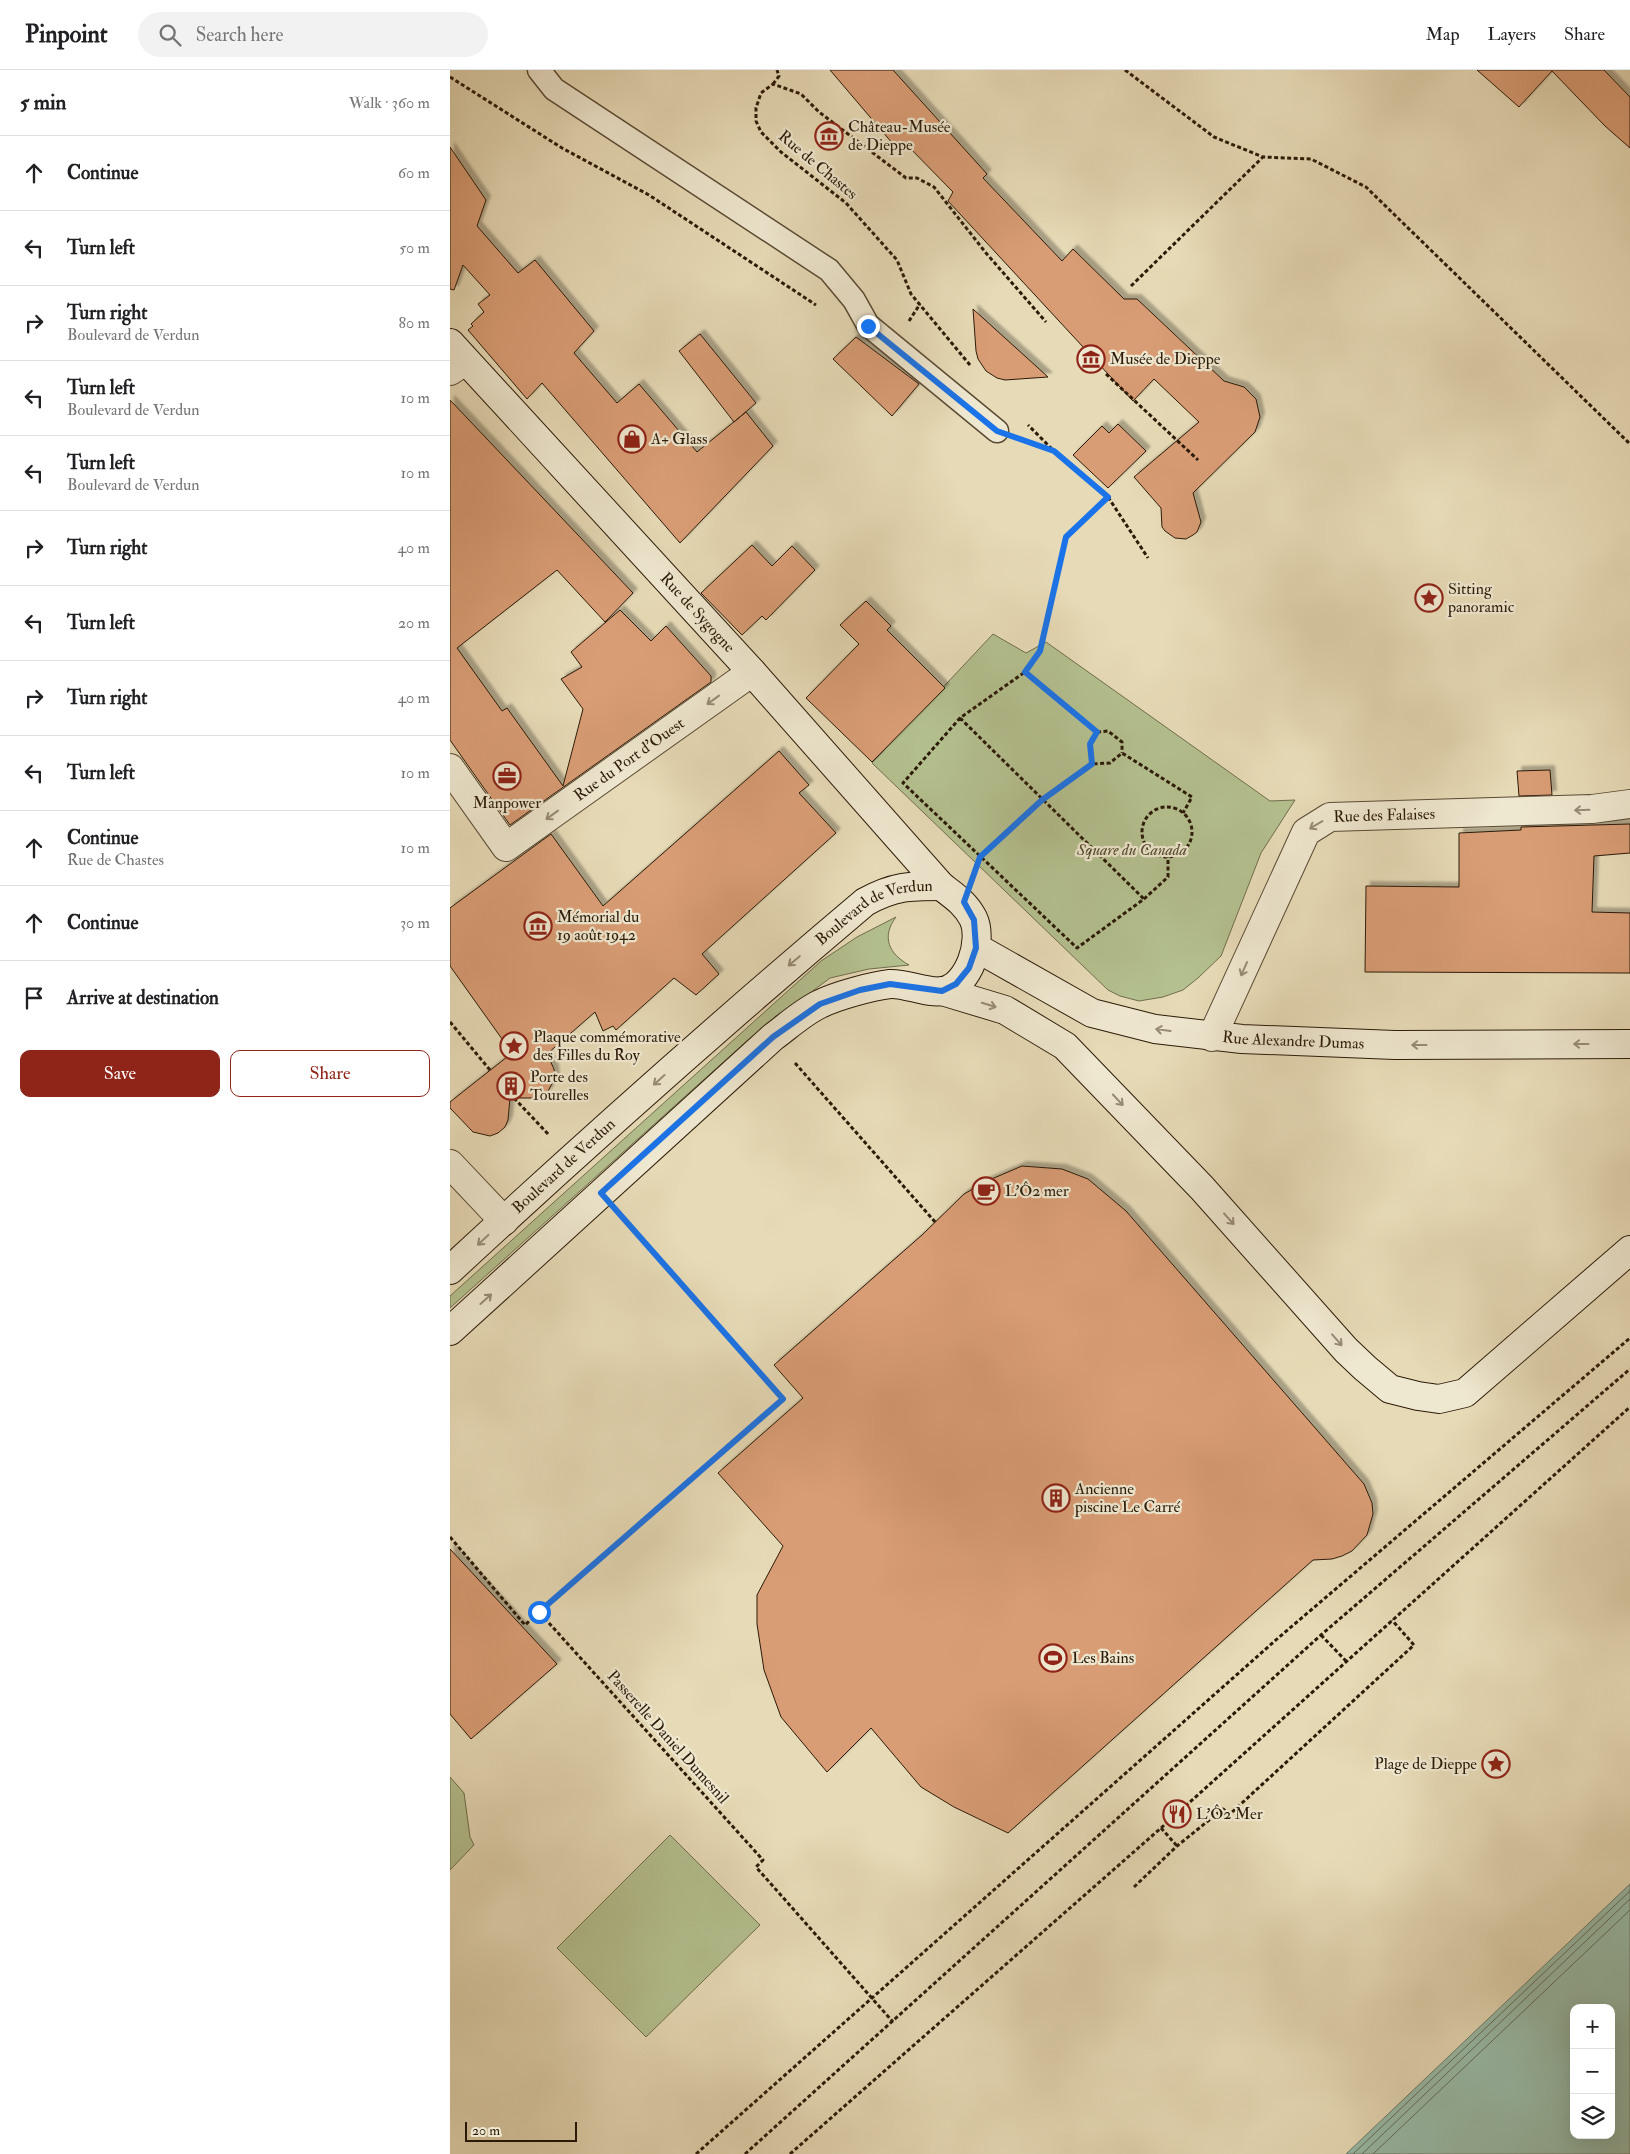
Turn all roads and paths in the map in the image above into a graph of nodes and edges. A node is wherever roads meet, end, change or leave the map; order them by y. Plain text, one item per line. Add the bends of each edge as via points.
1 (539, 70) edge
2 (776, 70) edge
3 (1126, 70) edge
4 (450, 76) edge
5 (773, 84) junction
6 (1263, 157) junction
7 (1131, 286) dead end
8 (818, 305) dead end
9 (1046, 322) dead end
10 (455, 358) edge
11 (972, 368) dead end
12 (1106, 374) dead end
13 (1026, 423) dead end
14 (997, 431) joint
15 (1630, 444) edge
16 (1054, 451) junction
17 (1198, 460) dead end
18 (1108, 497) junction
19 (1148, 558) dead end
20 (752, 672) junction
21 (1025, 672) junction
22 (960, 718) junction
23 (1097, 732) junction
24 (1122, 753) junction
25 (1092, 764) junction
26 (450, 768) edge
27 (1042, 800) junction
28 (1630, 804) edge
29 (1183, 813) junction
30 (898, 839) junction
31 (980, 857) junction
32 (1168, 857) junction
33 (941, 886) junction
34 (884, 891) junction
35 (1144, 899) junction
36 (964, 902) junction
37 (976, 948) junction
38 (942, 991) junction
39 (450, 1022) edge
40 (773, 1037) junction
41 (1212, 1037) junction
42 (1630, 1044) edge
43 (490, 1070) dead end
44 (514, 1098) dead end
45 (571, 1158) junction
46 (450, 1164) edge
47 (601, 1193) junction
48 (504, 1221) junction
49 (936, 1223) dead end
50 (1630, 1250) edge
51 (450, 1270) edge
52 (450, 1331) edge
53 (1630, 1338) edge
54 (1630, 1369) edge
55 (1630, 1407) edge
56 (450, 1537) edge
57 (539, 1612) junction
58 (1392, 1620) junction
59 (1321, 1635) junction
60 (1346, 1661) junction
61 (1161, 1828) junction
62 (1177, 1846) junction
63 (1134, 1887) dead end
64 (873, 1998) junction
65 (893, 2022) junction
66 (696, 2154) edge
67 (744, 2154) edge
68 (790, 2154) edge

1 - 14 lane via 554,89 829,270 854,300 868,326
2 - 5 path via 779,76
3 - 6 path via 1214,137
4 - 8 path via 562,148 649,195
5 - 9 path via 801,94 819,112 906,178 917,178 934,186
5 - 11 path, Rue de Chastes via 761,93 756,108 760,132 846,203 897,260 911,294
6 - 7 path
6 - 15 path via 1310,158 1366,187
10 - 20 street, Rue de Sygogne
12 - 17 path
13 - 16 path
14 - 16 path
16 - 18 path
18 - 19 path
18 - 21 path via 1066,537 1040,651
20 -> 26 street, Rue du Port d'Ouest via 506,848
20 - 30 street, Rue de Sygogne
21 - 22 path
21 - 23 path
22 - 27 path
22 - 31 path via 902,783
23 - 24 path via 1108,731 1122,742
23 - 25 path via 1090,744
24 - 25 path via 1110,763
24 - 29 path via 1192,797
25 - 27 path
27 - 31 path
27 - 35 path
28 -> 41 street, Rue des Falaises via 1592,809 1330,817 1306,832
29 - 32 path via 1192,827 1192,836 1184,850
29 - 32 path via 1160,808 1147,817 1144,824 1142,832 1147,847 1160,856
30 - 33 street, Rue de Sygogne
30 - 34 street via 896,869
31 - 35 path via 1077,948
31 - 36 path
32 - 35 path via 1168,877
33 - 34 street, Boulevard de Verdun via 902,886
33 - 36 street, Boulevard de Verdun
34 -> 45 street, Boulevard de Verdun via 866,902 744,1004
36 - 37 street, Boulevard de Verdun via 974,920
37 - 38 street, Boulevard de Verdun via 969,968 956,984
41 -> 37 street, Rue Alexandre Dumas via 1155,1029 1092,1013
38 - 40 street via 890,984 860,990 820,1004
38 -> 50 street via 1005,1010 1065,1046 1202,1188 1346,1350 1390,1389 1438,1398 1465,1393
39 - 43 path
40 - 47 street
40 - 49 path
42 -> 41 street, Rue Alexandre Dumas via 1395,1045
44 - 45 path
45 - 48 street, Boulevard de Verdun
46 - 48 street
52 -> 47 street
47 - 57 path via 783,1399
48 -> 51 street, Boulevard de Verdun
53 - 64 path via 1277,1639
54 - 59 path
55 - 58 path
56 - 57 path via 524,1625
57 - 64 path, Passerelle Daniel Dumesnil via 763,1860 756,1866
58 - 60 path
58 - 62 path via 1414,1645 1230,1814 1223,1809
59 - 60 path
59 - 65 path
60 - 61 path
61 - 62 path
61 - 68 path
62 - 63 path
64 - 65 path
64 - 66 path
65 - 67 path

